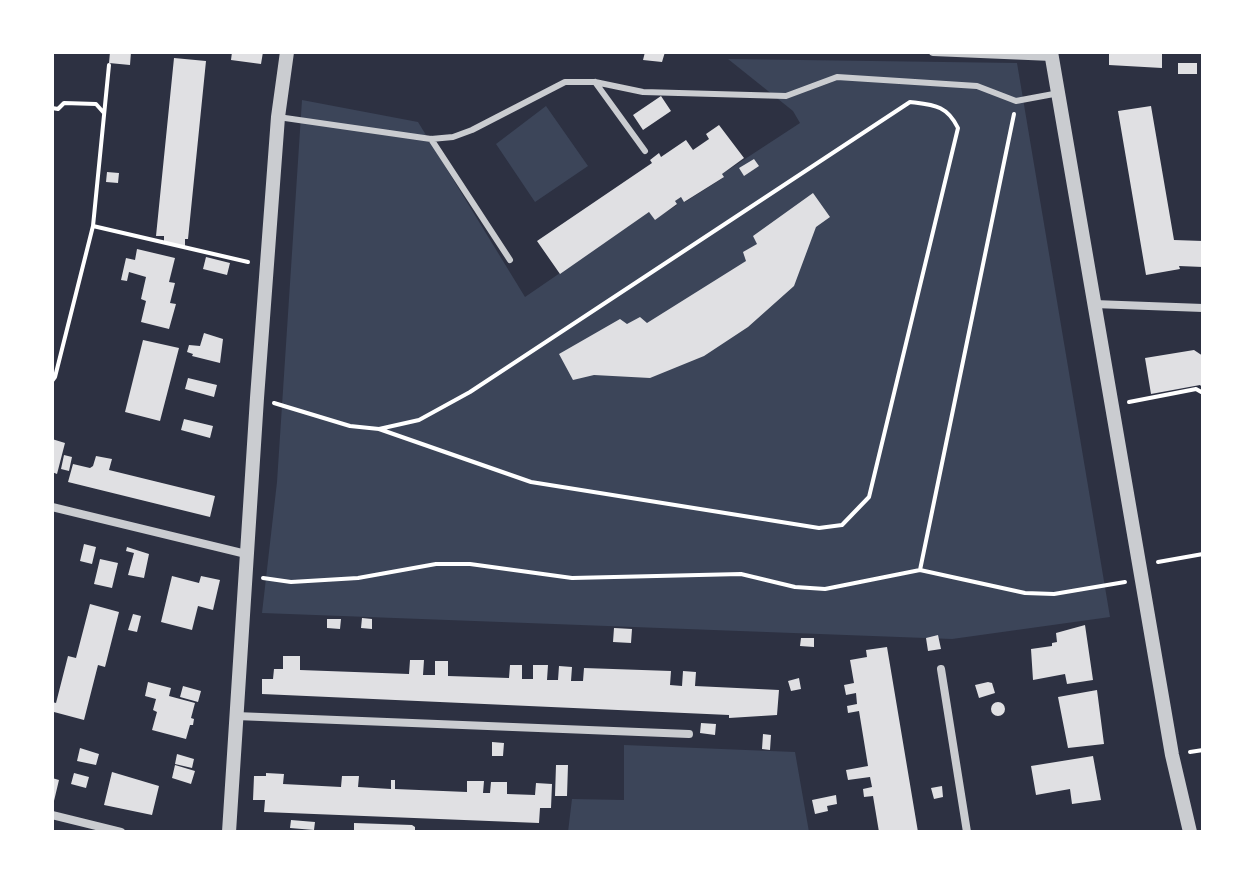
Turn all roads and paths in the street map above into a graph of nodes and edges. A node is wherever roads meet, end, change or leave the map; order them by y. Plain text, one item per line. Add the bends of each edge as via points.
1 (287, 52) edge
2 (933, 52) edge
3 (1052, 54) edge
4 (109, 65) dead end
5 (595, 82) junction
6 (1060, 93) junction
7 (1016, 101) junction
8 (52, 108) edge
9 (104, 113) junction
10 (278, 117) junction
11 (431, 139) junction
12 (645, 151) dead end
13 (93, 226) junction
14 (510, 260) dead end
15 (266, 266) junction
16 (1094, 304) junction
17 (1203, 308) edge
18 (52, 381) edge
19 (1203, 393) edge
20 (257, 398) junction
21 (1111, 406) junction
22 (379, 429) junction
23 (52, 507) edge
24 (246, 554) junction
25 (1203, 554) edge
26 (920, 570) junction
27 (1140, 572) junction
28 (245, 576) junction
29 (941, 669) dead end
30 (236, 716) junction
31 (689, 734) dead end
32 (52, 815) edge
33 (121, 832) edge
34 (229, 832) edge
35 (967, 832) edge
36 (1190, 832) edge

1 - 10 street
2 - 3 street
3 - 6 street
4 - 9 path
5 - 7 lane via 643,92 786,96 837,77 977,86
5 - 11 lane via 565,82 472,130
5 - 12 lane
6 - 7 lane
6 - 16 street
7 - 26 path
8 - 9 path via 96,104
9 - 13 path
10 - 11 lane
10 - 15 street
11 - 14 lane
13 - 15 path
13 - 18 path
15 - 20 street
16 - 17 street
16 - 21 street
19 - 21 path via 1196,389
20 - 22 path via 350,426
20 - 24 street
21 - 27 street
22 - 22 path via 531,482 819,528 842,525 869,497 958,128 952,114 910,102 470,392 419,420
23 - 24 street
24 - 28 street
25 - 27 path
26 - 27 path via 1025,593 1054,594
26 - 28 path via 825,589 741,574 572,578 470,564 291,582
27 - 36 street
28 - 30 street
29 - 35 street
30 - 31 street
30 - 34 street
32 - 33 street

